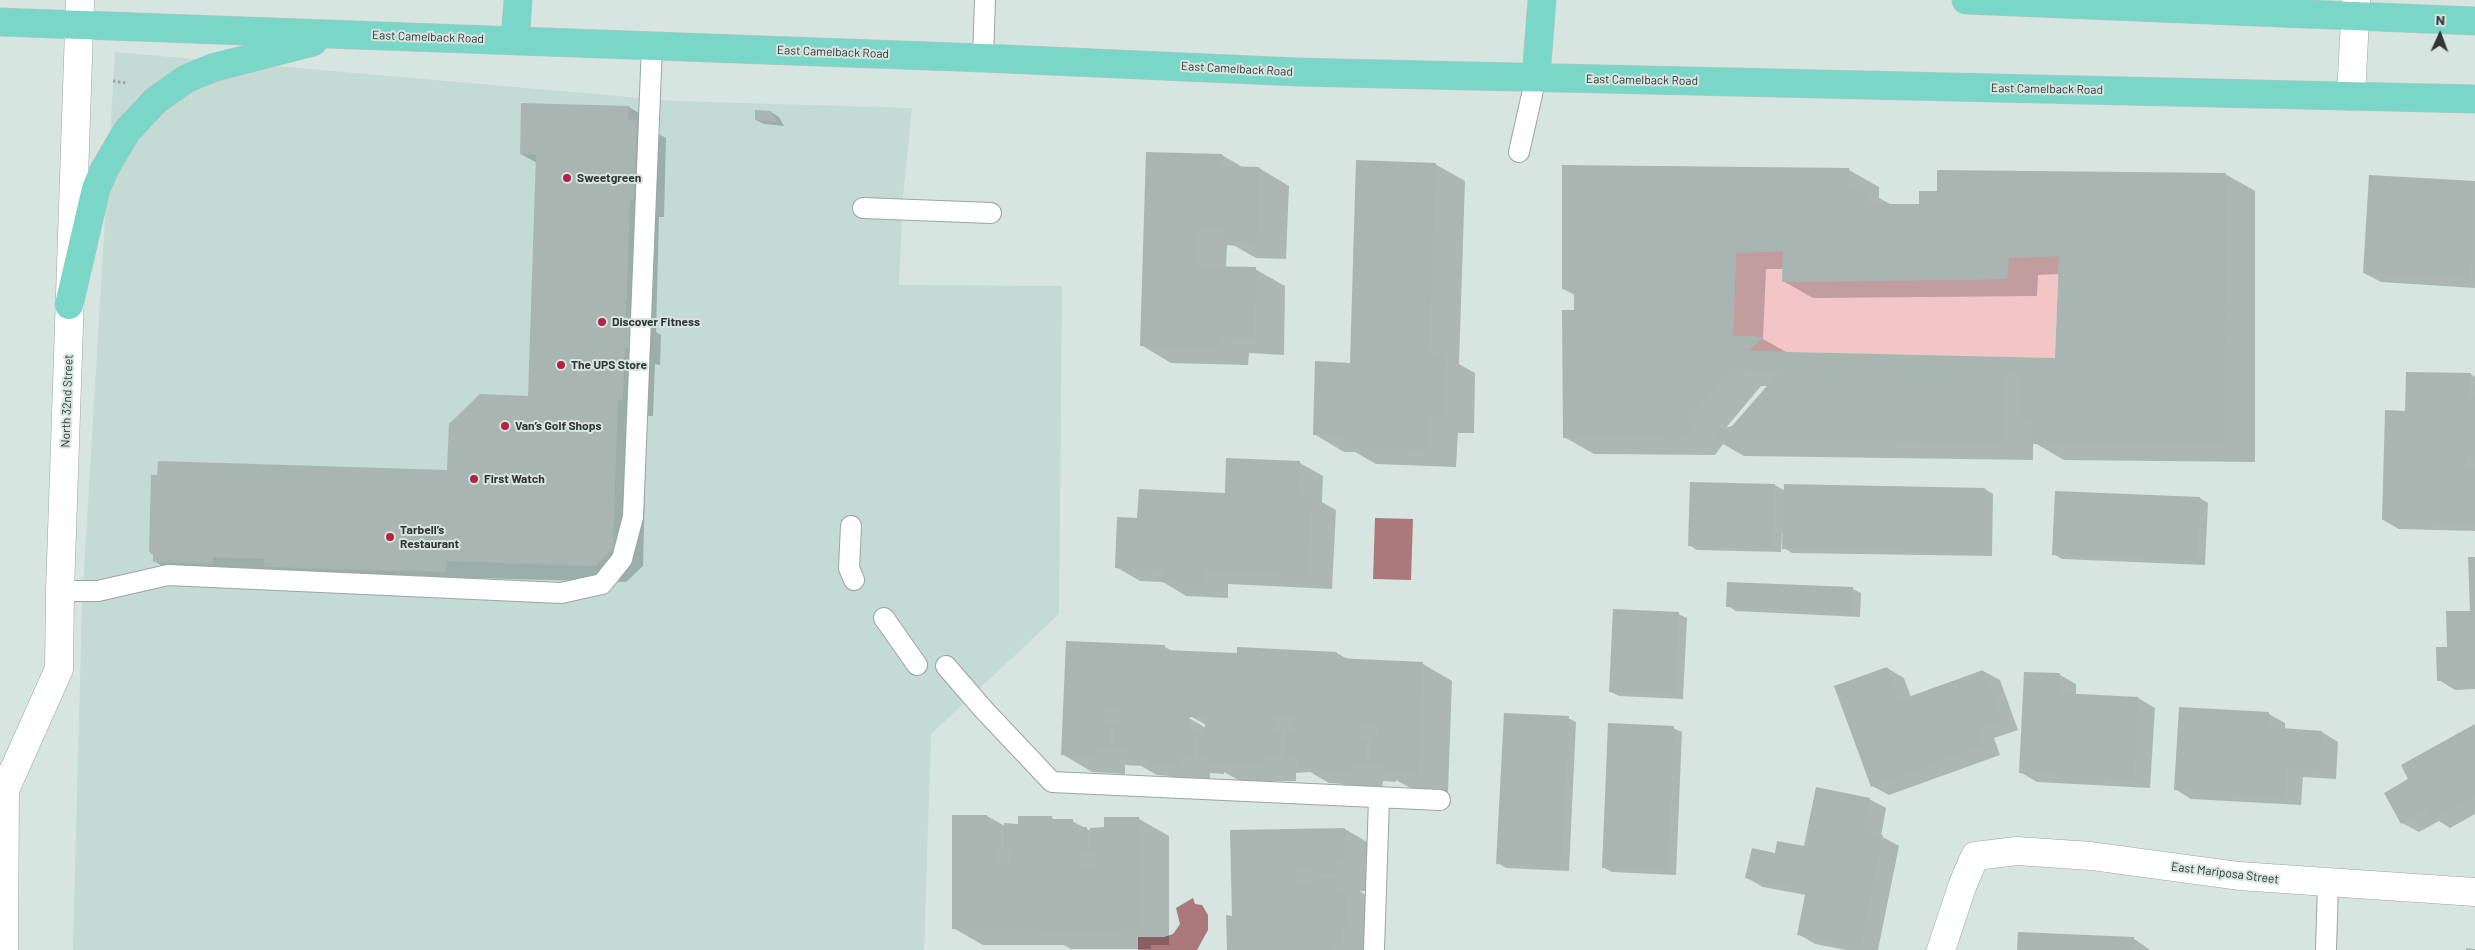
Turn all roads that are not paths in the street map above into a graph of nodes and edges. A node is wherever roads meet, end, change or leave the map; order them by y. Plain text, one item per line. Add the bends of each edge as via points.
1 (518, 0) edge
2 (985, 0) edge
3 (1542, 0) edge
4 (1966, 0) edge
5 (2356, 8) edge
6 (80, 12) edge
7 (2475, 21) edge
8 (0, 22) edge
9 (342, 34) junction
10 (515, 41) junction
11 (652, 45) junction
12 (984, 58) junction
13 (1536, 78) junction
14 (2351, 96) junction
15 (2475, 99) edge
16 (1519, 152) dead end
17 (863, 208) dead end
18 (990, 213) dead end
19 (70, 305) junction
20 (851, 526) dead end
21 (854, 580) dead end
22 (60, 590) junction
23 (884, 618) dead end
24 (916, 664) dead end
25 (946, 666) dead end
26 (2, 785) edge
27 (1379, 798) junction
28 (1440, 800) dead end
29 (2328, 884) junction
30 (2475, 892) edge
31 (4, 950) edge
32 (1374, 950) edge
33 (1941, 950) edge
34 (2326, 950) edge

1 - 10 main road
2 - 12 lane
3 - 13 main road
4 - 5 main road
5 - 7 main road
5 - 14 main road
6 - 8 main road, East Camelback Road
6 - 9 main road, East Camelback Road
6 - 19 main road, North 32nd Street
9 - 10 main road, East Camelback Road
9 - 19 main road via 212,68 186,79 156,100 127,131 96,188
10 - 11 main road, East Camelback Road
11 - 12 main road, East Camelback Road
11 - 22 lane via 633,518 622,559 602,584 562,593 168,575 98,591
12 - 13 main road, East Camelback Road via 1297,72
13 - 14 main road, East Camelback Road
13 - 16 lane
14 - 15 main road, East Camelback Road
17 - 18 lane
19 - 22 main road, North 32nd Street
20 - 21 lane via 849,568
22 - 26 main road, North 32nd Street via 59,669
23 - 24 lane
25 - 27 lane via 1052,782
26 - 31 main road, North 32nd Street
27 - 28 lane
27 - 32 lane
29 - 30 main road, East Mariposa Street
29 - 33 main road, East Mariposa Street via 2091,856 2017,851 1975,856
29 - 34 lane

